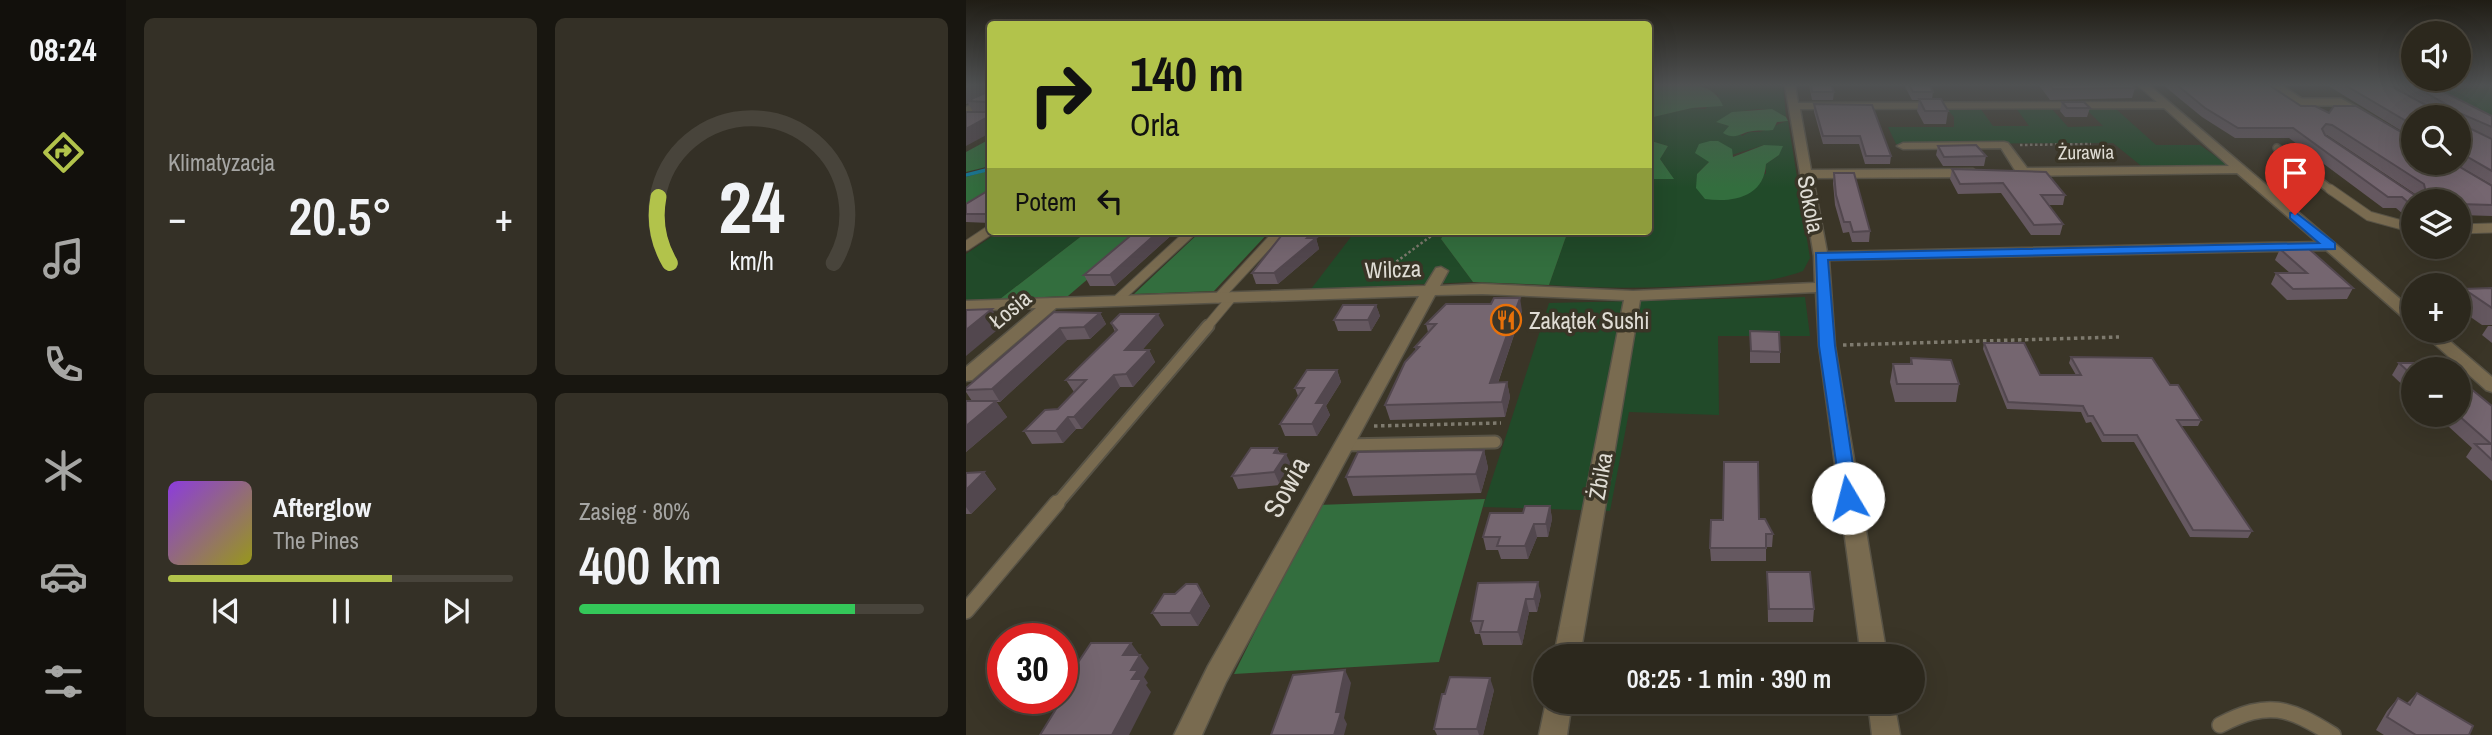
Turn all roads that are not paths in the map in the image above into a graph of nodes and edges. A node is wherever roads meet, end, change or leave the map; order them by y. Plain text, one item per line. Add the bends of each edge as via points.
1 (1795, 119) edge
2 (2183, 119) edge
3 (1903, 146) dead end
4 (2277, 148) dead end
5 (2241, 169) junction
6 (1983, 173) edge
7 (2010, 173) edge
8 (2024, 173) junction
9 (1805, 174) junction
10 (2401, 225) edge
11 (2492, 228) edge
12 (2471, 229) edge
13 (987, 232) edge
14 (1188, 235) edge
15 (1277, 235) edge
16 (966, 246) edge
17 (2330, 246) junction
18 (1821, 256) junction
19 (1441, 271) dead end
20 (1822, 287) junction
21 (1431, 290) junction
22 (1633, 296) junction
23 (1225, 297) junction
24 (1116, 301) junction
25 (1051, 304) junction
26 (966, 306) edge
27 (2401, 308) edge
28 (2442, 343) edge
29 (966, 376) edge
30 (2492, 386) edge
31 (1495, 442) dead end
32 (1343, 445) junction
33 (966, 611) edge
34 (1569, 644) edge
35 (1872, 644) edge
36 (1557, 714) edge
37 (1883, 714) edge
38 (2220, 725) dead end
39 (1188, 735) edge
40 (1553, 735) edge
41 (1886, 735) edge
42 (2333, 735) edge

1 - 9 street, Sokola
2 - 5 street
3 - 8 street via 2004,145
4 - 10 lane via 2352,207
5 - 8 street, Żurawia
5 - 17 street
6 - 9 street
7 - 8 street, Żurawia
9 - 18 street, Sokola
11 - 12 lane
13 - 16 lane
14 - 24 lane
15 - 23 lane
17 - 18 street
17 - 27 street
18 - 20 street, Sokola
19 - 21 street, Sowia
20 - 22 street, Wilcza
20 - 35 street, Sokola
21 - 22 street, Wilcza
21 - 23 street, Wilcza
21 - 32 street, Sowia
22 - 34 street, Żbika
23 - 24 street, Wilcza
23 - 33 lane
24 - 25 street, Wilcza
25 - 26 street, Wilcza
25 - 29 street, Łosia
28 - 30 street
31 - 32 lane
32 - 39 street, Sowia
36 - 40 street
37 - 41 street
38 - 42 lane via 2243,712 2272,705 2298,713

